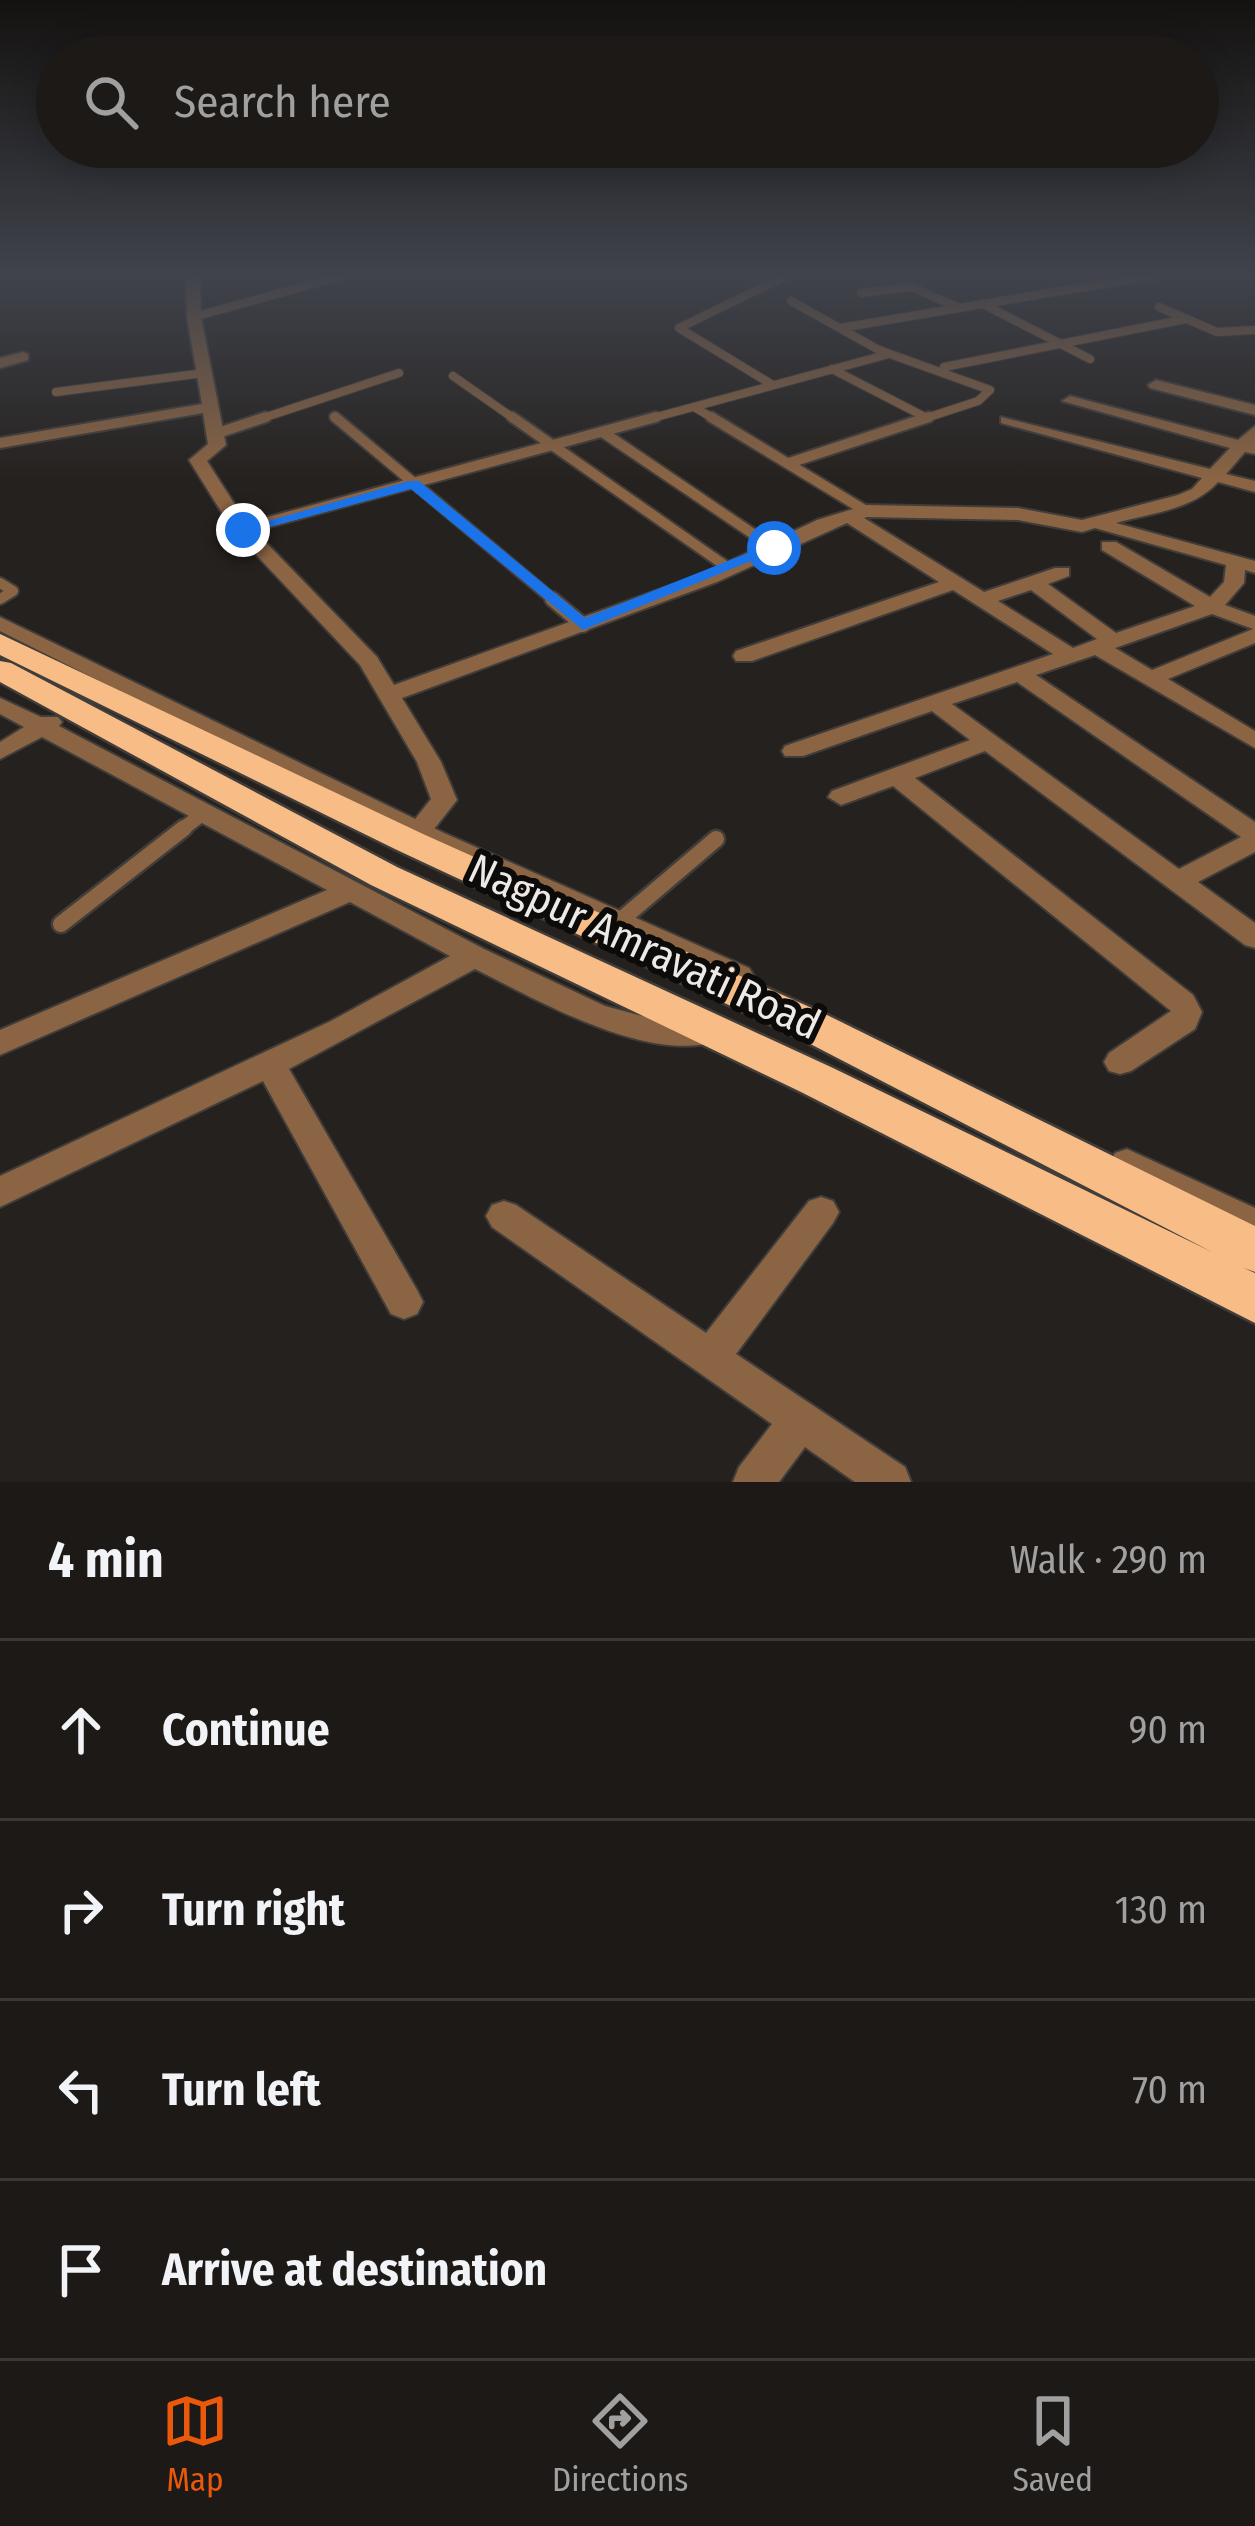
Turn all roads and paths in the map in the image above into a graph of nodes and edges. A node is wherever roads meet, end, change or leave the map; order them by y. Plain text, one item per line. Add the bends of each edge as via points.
1 (199, 343) edge
2 (704, 343) edge
3 (869, 343) edge
4 (1063, 343) edge
5 (1059, 344) junction
6 (889, 354) junction
7 (22, 357) dead end
8 (1090, 359) dead end
9 (0, 363) edge
10 (937, 368) junction
11 (832, 369) junction
12 (204, 373) junction
13 (399, 373) dead end
14 (453, 376) dead end
15 (771, 384) junction
16 (1156, 385) dead end
17 (56, 392) dead end
18 (1070, 401) dead end
19 (694, 406) junction
20 (210, 407) junction
21 (1255, 410) edge
22 (335, 417) dead end
23 (925, 417) junction
24 (1007, 420) dead end
25 (604, 433) junction
26 (215, 434) junction
27 (1250, 442) edge
28 (0, 443) edge
29 (557, 446) junction
30 (789, 463) junction
31 (1213, 475) junction
32 (414, 484) junction
33 (1255, 488) edge
34 (858, 514) junction
35 (1094, 523) junction
36 (243, 530) junction
37 (1109, 546) dead end
38 (774, 548) junction
39 (1245, 565) edge
40 (730, 569) junction
41 (1062, 572) dead end
42 (1033, 582) junction
43 (0, 583) edge
44 (955, 583) junction
45 (0, 599) edge
46 (982, 600) junction
47 (1212, 607) junction
48 (0, 622) edge
49 (1255, 623) edge
50 (583, 625) junction
51 (1255, 635) edge
52 (0, 644) edge
53 (1106, 644) junction
54 (744, 656) dead end
55 (1071, 656) junction
56 (0, 670) edge
57 (1020, 674) junction
58 (1150, 679) junction
59 (389, 695) junction
60 (935, 703) junction
61 (0, 705) edge
62 (57, 718) junction
63 (1252, 737) edge
64 (988, 742) junction
65 (794, 751) dead end
66 (0, 752) edge
67 (896, 776) junction
68 (841, 797) dead end
69 (205, 812) junction
70 (415, 836) junction
71 (1255, 837) edge
72 (716, 839) dead end
73 (1177, 880) junction
74 (352, 890) junction
75 (61, 924) dead end
76 (614, 926) junction
77 (1255, 938) edge
78 (474, 956) junction
79 (720, 1034) junction
80 (0, 1043) edge
81 (1120, 1062) dead end
82 (269, 1063) junction
83 (0, 1192) edge
84 (821, 1212) dead end
85 (504, 1216) dead end
86 (1255, 1225) edge
87 (1255, 1250) edge
88 (1255, 1299) edge
89 (404, 1302) dead end
90 (710, 1358) junction
91 (800, 1420) junction
92 (754, 1482) edge
93 (890, 1482) edge

1 - 12 street
2 - 15 lane
3 - 6 lane
4 - 5 lane
5 - 8 lane
5 - 10 lane
6 - 10 lane
6 - 11 lane
7 - 9 street
10 - 23 lane via 990,390
11 - 15 lane
11 - 23 lane
12 - 17 lane
12 - 20 street
13 - 26 lane
14 - 29 lane
15 - 19 lane
16 - 21 street
18 - 27 street
19 - 25 lane
19 - 30 lane
20 - 26 street
20 - 28 street
22 - 32 lane
23 - 30 lane
24 - 31 street
25 - 29 lane
25 - 38 lane
26 - 36 street via 217,445 198,460
27 - 31 street
29 - 32 lane
29 - 40 lane
30 - 34 lane
31 - 33 street
31 - 35 street via 1192,496
32 - 36 lane
32 - 50 lane
34 - 35 street via 1018,514
34 - 38 street
34 - 44 street
35 - 39 street
36 - 59 street via 369,662
37 - 47 street
38 - 40 street
39 - 47 street
40 - 50 street
41 - 42 street
42 - 46 street
42 - 53 street
43 - 45 lane via 13,591
44 - 46 street
44 - 54 street
46 - 55 street
47 - 49 street
47 - 53 street
48 - 70 street
50 - 59 street
51 - 58 street
52 - 70 highway, Nagpur Amravati Road
53 - 55 street
53 - 58 street
55 - 57 street
56 - 62 highway, Nagpur Amravati Road
57 - 60 street
57 - 71 street
58 - 63 street
59 - 70 street via 444,800
60 - 64 street
60 - 65 street
61 - 62 street
62 - 66 street
62 - 69 street
62 - 79 highway, Nagpur Amravati Road
64 - 67 street
64 - 73 street
67 - 68 street
67 - 81 street via 1182,1003 1184,1022
69 - 74 street
69 - 75 lane
70 - 76 highway, Nagpur Amravati Road
71 - 73 street
72 - 76 lane
73 - 77 street
74 - 78 street
74 - 80 street
76 - 86 street
76 - 87 highway, Nagpur Amravati Road
78 - 79 street via 620,1024
78 - 82 street
79 - 88 highway, Nagpur Amravati Road
82 - 83 street
82 - 89 street
84 - 90 street
85 - 90 street
90 - 91 street
91 - 92 street
91 - 93 street

